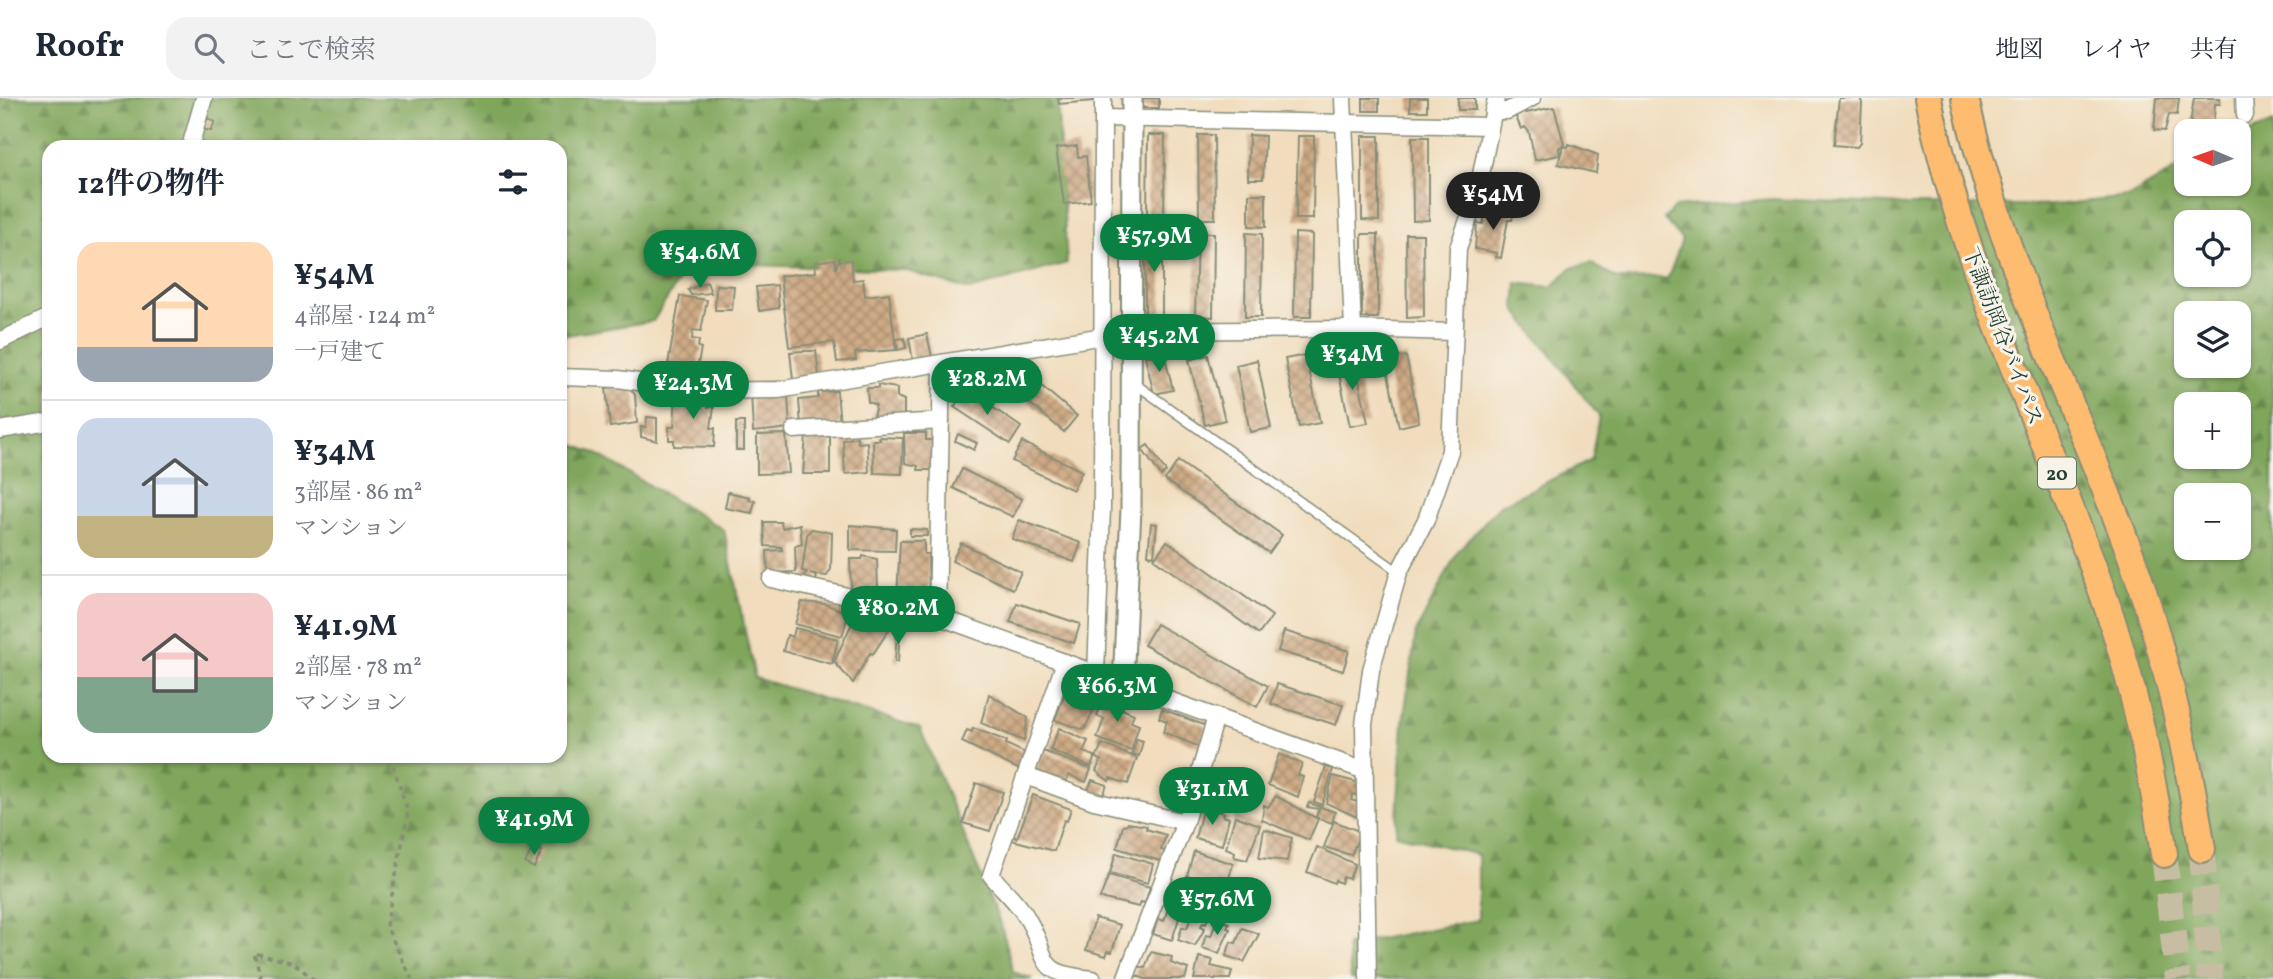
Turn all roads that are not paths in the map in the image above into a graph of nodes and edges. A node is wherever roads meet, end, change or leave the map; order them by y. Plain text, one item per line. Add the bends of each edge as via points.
1 (204, 98) edge
2 (1103, 98) edge
3 (1132, 98) edge
4 (1343, 98) edge
5 (1532, 98) edge
6 (1928, 98) edge
7 (1965, 98) edge
8 (2244, 98) edge
9 (1493, 112) edge
10 (2245, 116) dead end
11 (1102, 118) junction
12 (1132, 119) junction
13 (1343, 122) junction
14 (192, 140) edge
15 (42, 320) edge
16 (1353, 329) junction
17 (1133, 331) junction
18 (1453, 332) junction
19 (1102, 336) junction
20 (0, 341) edge
21 (942, 363) junction
22 (567, 377) edge
23 (1132, 382) junction
24 (941, 421) junction
25 (42, 423) edge
26 (0, 430) edge
27 (794, 430) dead end
28 (1102, 508) junction
29 (1131, 508) junction
30 (1399, 572) junction
31 (771, 579) dead end
32 (937, 616) junction
33 (1065, 662) junction
34 (1096, 675) junction
35 (1123, 685) junction
36 (1216, 717) junction
37 (1365, 771) junction
38 (1026, 776) junction
39 (1185, 822) junction
40 (2202, 849) tunnel mouth
41 (2164, 854) tunnel mouth
42 (1124, 978) edge
43 (1093, 979) edge
44 (1368, 979) edge

1 - 14 street
2 - 11 street
3 - 12 street
4 - 13 street
5 - 9 street via 1507,111
6 - 41 highway, 下諏訪岡谷バイパス / 20 via 1960,224 2112,618 2151,763
7 - 40 highway, 下諏訪岡谷バイパス / 20 via 1999,228 2131,556 2158,640 2190,774
8 - 10 street
9 - 13 street
9 - 18 street via 1477,195 1458,248
11 - 12 street
11 - 19 street
12 - 13 street
12 - 17 street
13 - 16 street
15 - 20 street
16 - 17 street
16 - 18 street
17 - 19 street
17 - 23 street
18 - 30 street via 1450,451 1426,520
19 - 21 street
19 - 28 street
21 - 22 street via 778,390 700,391
21 - 24 street
23 - 29 street
23 - 30 lane
24 - 27 street
24 - 32 street
25 - 26 street
28 - 29 street
28 - 34 street
29 - 35 street
30 - 37 street via 1371,670 1364,725
31 - 32 street
32 - 33 street
33 - 34 street
33 - 38 street
34 - 35 street
35 - 36 street
36 - 37 street
36 - 39 street
37 - 44 street
38 - 39 street via 1094,801
38 - 43 street via 991,875 1026,915 1048,967 1064,976
39 - 42 street

